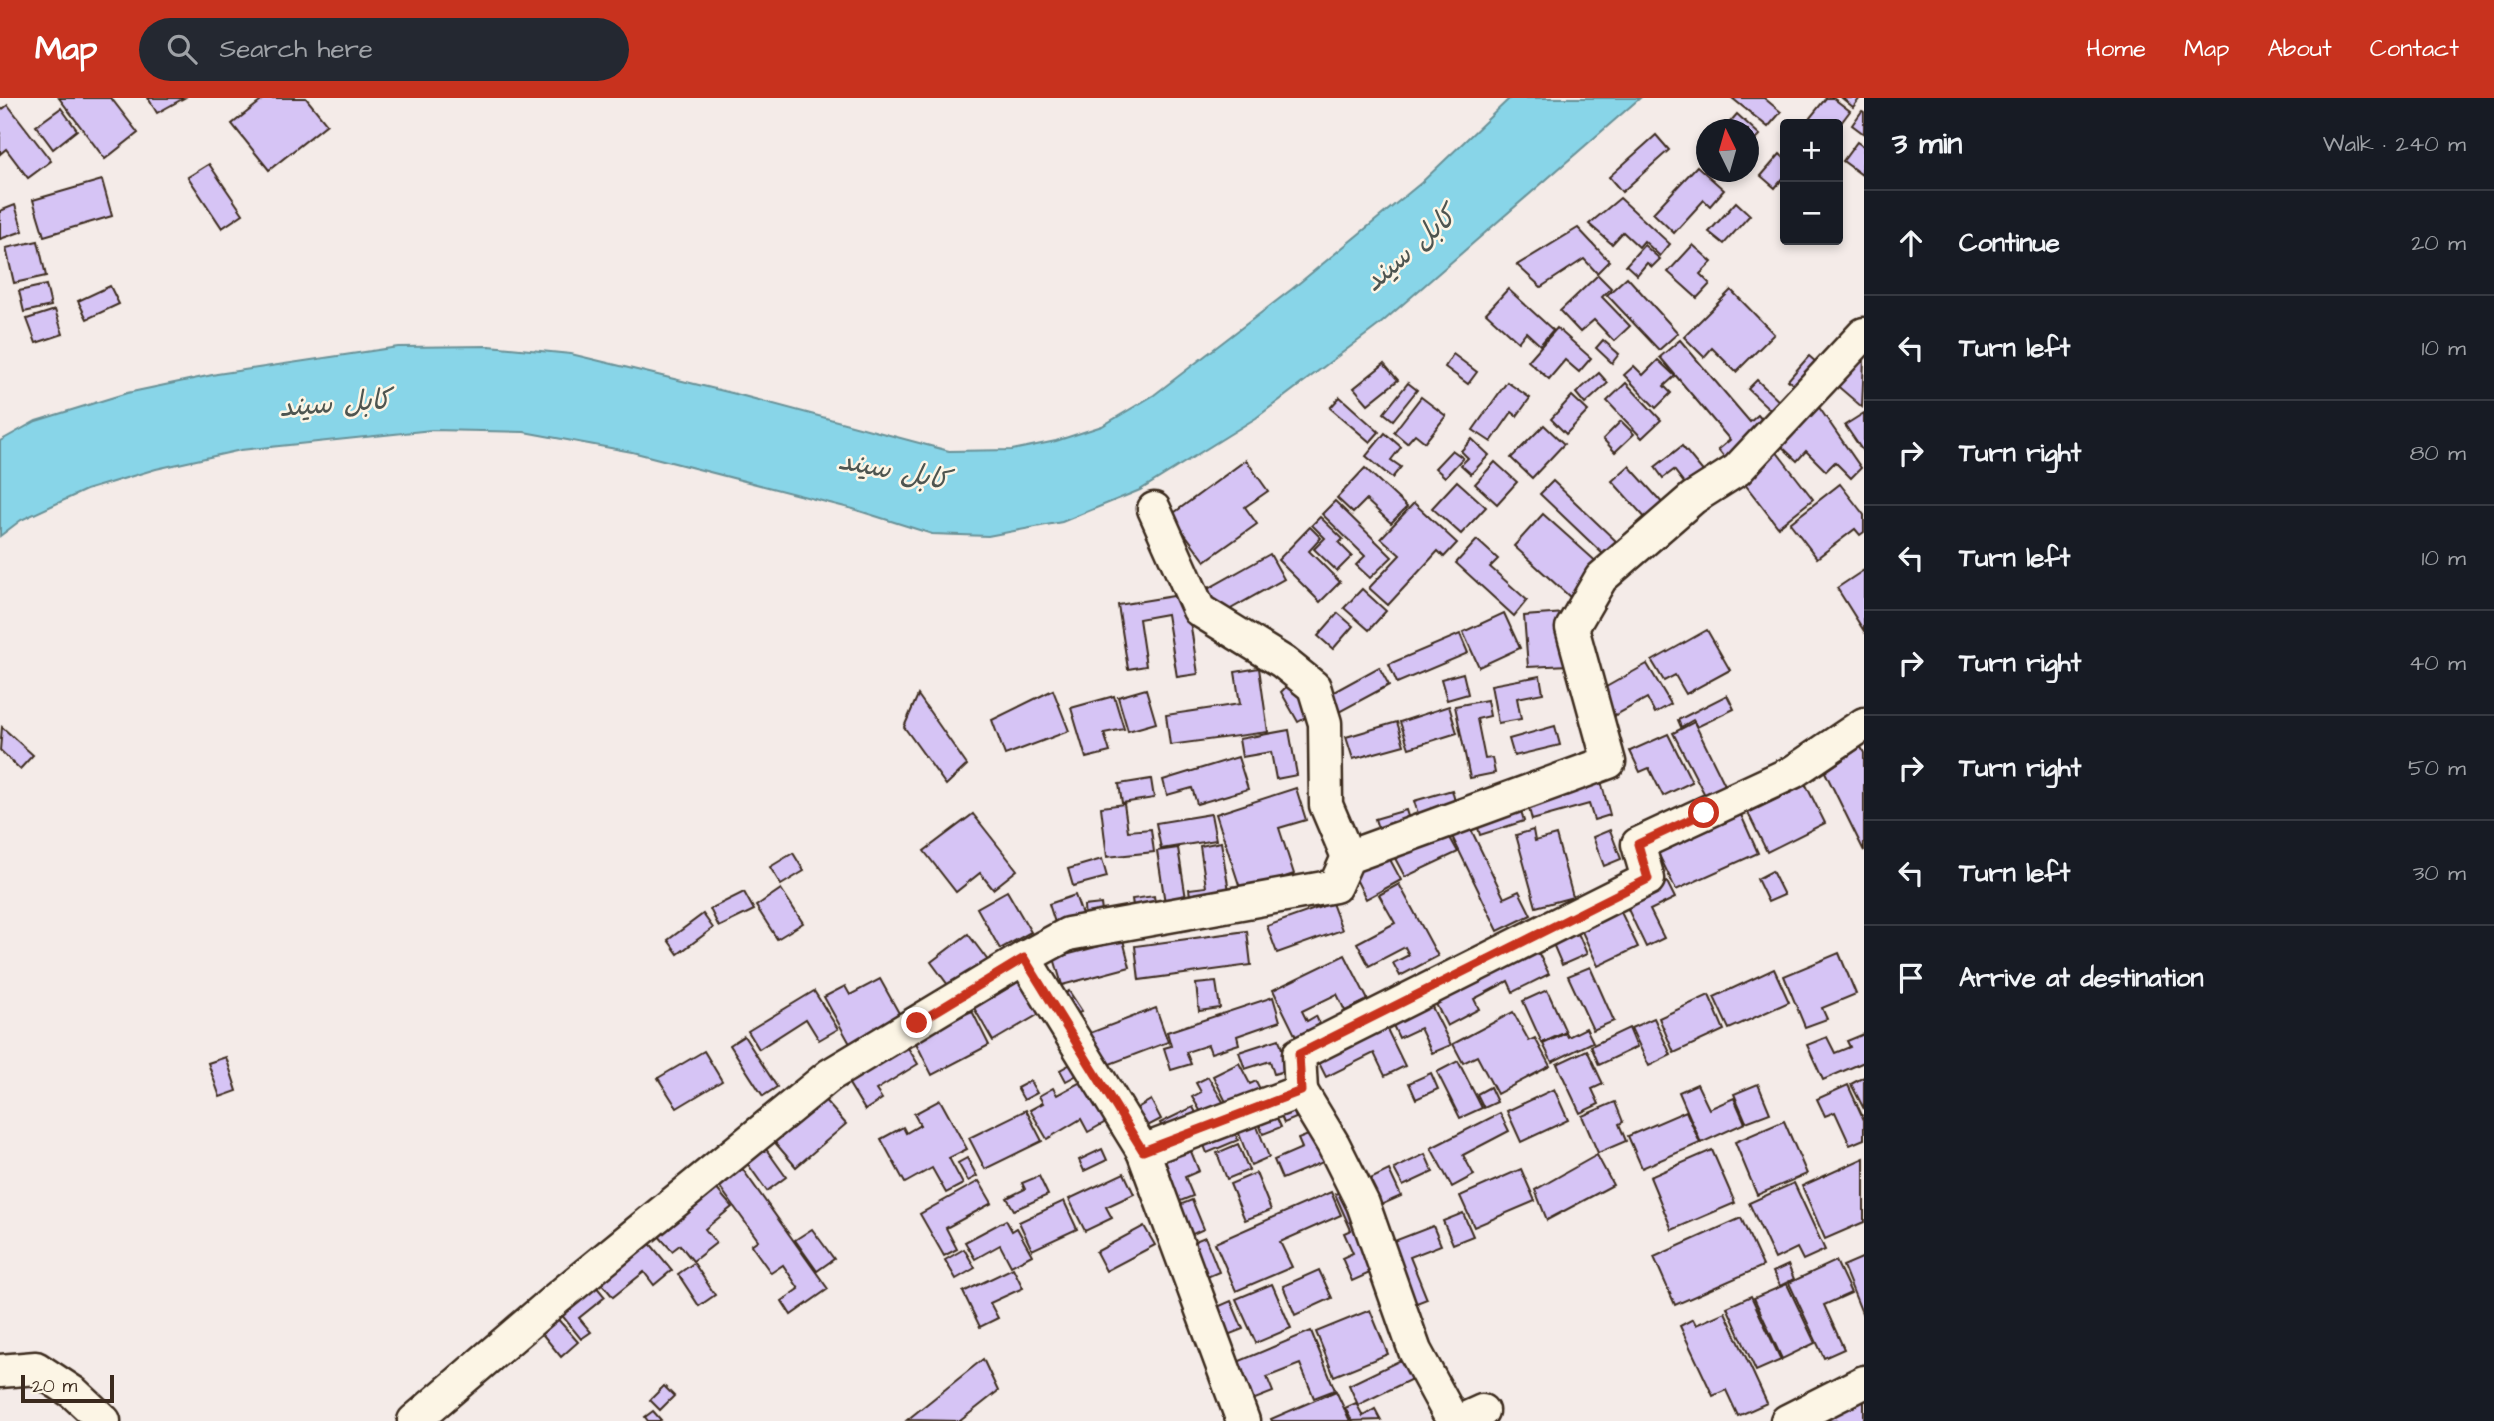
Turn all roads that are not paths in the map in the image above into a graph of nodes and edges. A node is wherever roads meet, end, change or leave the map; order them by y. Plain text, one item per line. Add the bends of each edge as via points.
1 (1864, 334) edge
2 (1154, 509) dead end
3 (1864, 724) edge
4 (1348, 857) junction
5 (1024, 958) junction
6 (1301, 1091) junction
7 (1143, 1151) junction
8 (0, 1371) edge
9 (1864, 1382) edge
10 (1465, 1418) edge
11 (104, 1421) edge
12 (414, 1421) edge
13 (1243, 1421) edge
14 (1787, 1421) edge

1 - 4 street via 1737,470 1693,498 1601,578 1589,598 1572,628 1609,762
2 - 4 street via 1199,610 1283,662 1314,687 1325,723 1326,805
3 - 6 street via 1793,772 1638,844 1648,879 1299,1054
4 - 5 street via 1335,886 1068,934
5 - 7 street
5 - 12 street via 830,1075
6 - 7 street
6 - 10 street via 1363,1204 1416,1351
7 - 13 street
8 - 11 street via 36,1368 74,1393
9 - 14 street

